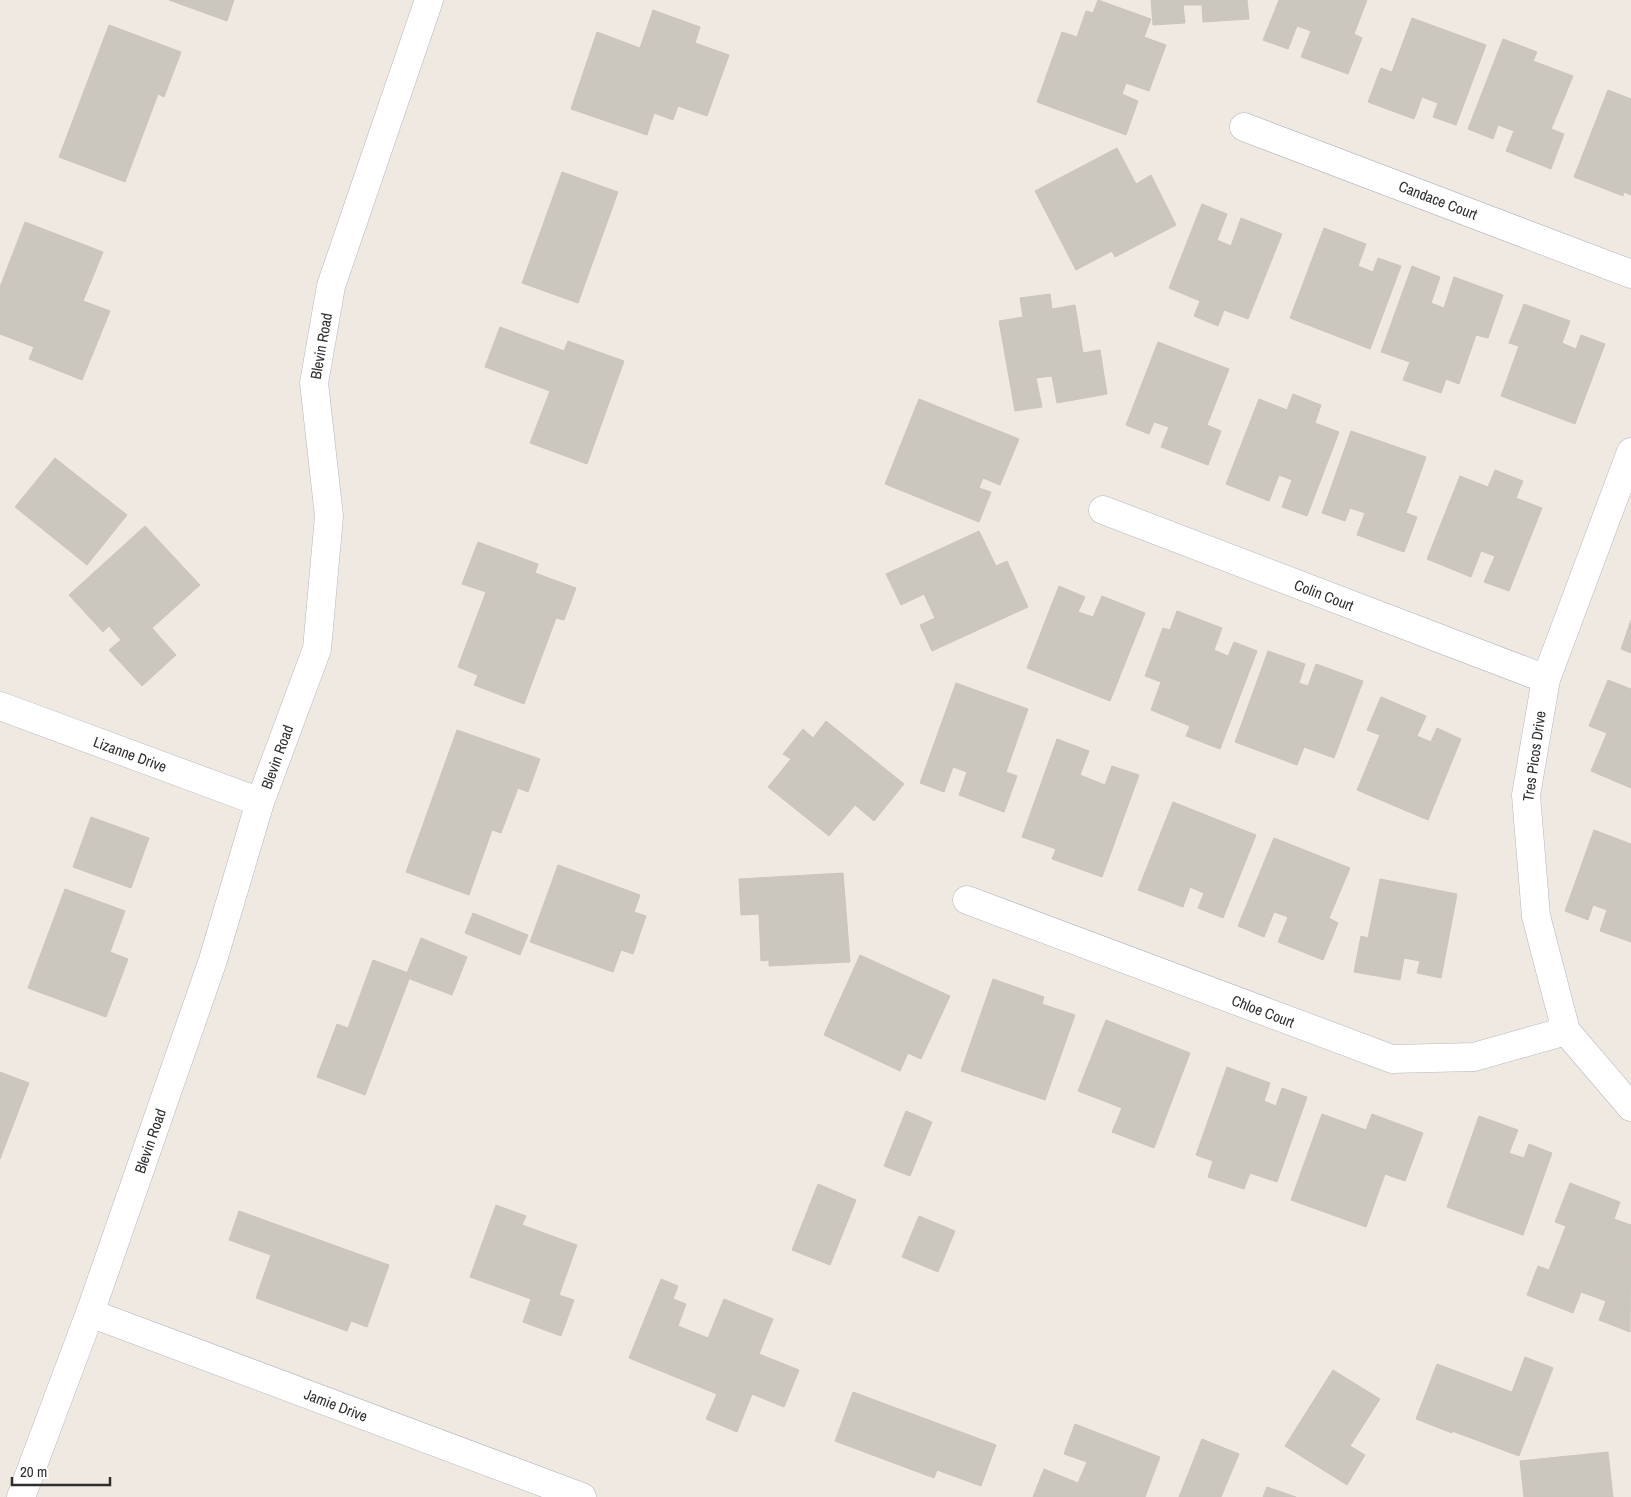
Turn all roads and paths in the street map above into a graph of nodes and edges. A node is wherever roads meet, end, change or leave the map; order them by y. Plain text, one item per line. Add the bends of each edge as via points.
1 (429, 0) edge
2 (1244, 127) dead end
3 (1631, 274) edge
4 (1631, 452) edge
5 (1102, 510) dead end
6 (1546, 679) junction
7 (0, 706) edge
8 (260, 802) junction
9 (968, 900) dead end
10 (1566, 1031) junction
11 (1631, 1107) edge
12 (90, 1313) junction
13 (21, 1497) edge
14 (582, 1497) edge

1 - 8 street, Blevin Road via 331,286 314,383 329,516 317,649
2 - 3 street, Candace Court
4 - 6 street, Tres Picos Drive
5 - 6 street, Colin Court
6 - 10 street, Tres Picos Drive via 1526,795 1536,916
7 - 8 street, Lizanne Drive
8 - 12 street, Blevin Road via 213,960
9 - 10 street, Chloe Court via 1392,1059 1474,1057
10 - 11 street, Tres Picos Drive
12 - 13 street, Blevin Road
12 - 14 street, Jamie Drive

